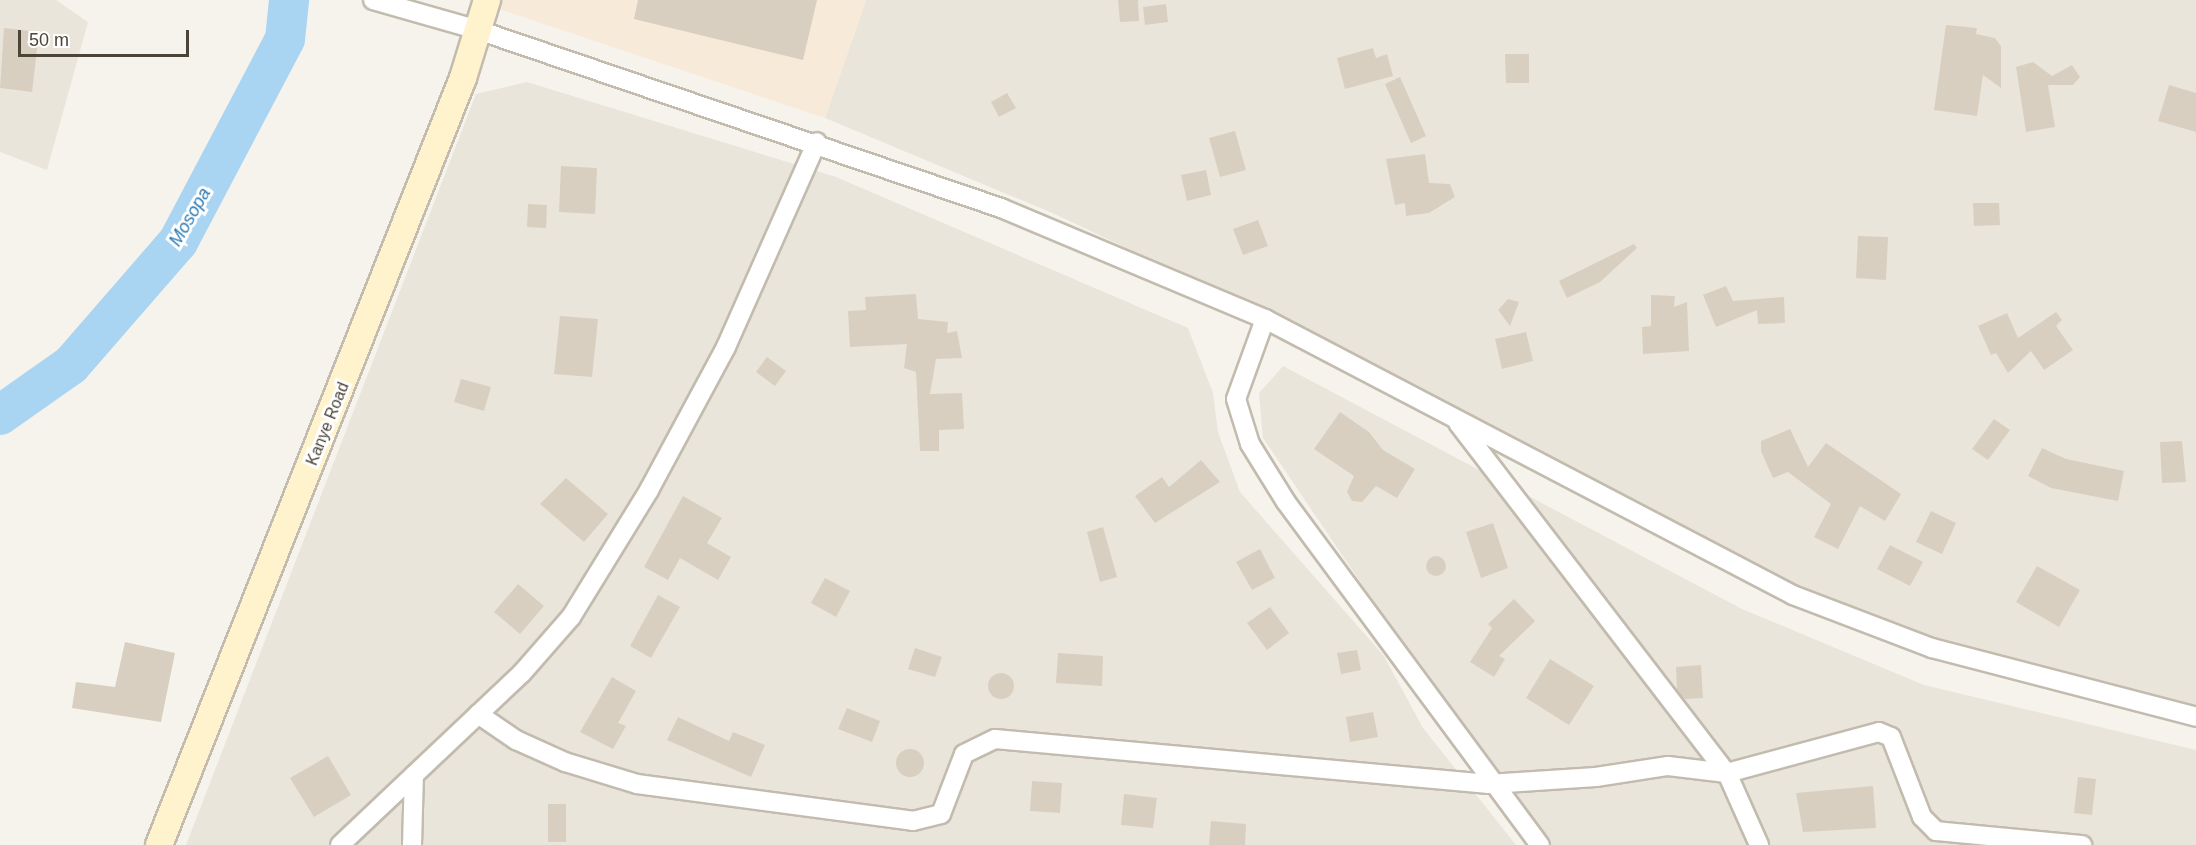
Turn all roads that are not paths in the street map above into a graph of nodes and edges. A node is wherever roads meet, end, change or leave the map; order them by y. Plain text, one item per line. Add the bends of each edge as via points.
1 (373, 0) edge
2 (487, 0) edge
3 (475, 29) junction
4 (817, 142) junction
5 (1265, 319) junction
6 (1455, 419) junction
7 (478, 714) junction
8 (2196, 717) edge
9 (1727, 773) junction
10 (414, 775) junction
11 (1489, 784) junction
12 (159, 845) edge
13 (340, 845) edge
14 (411, 845) edge
15 (1540, 845) edge
16 (1759, 845) edge
17 (2082, 845) edge

1 - 3 street
2 - 3 main road, Kanye Road
3 - 4 street
3 - 12 main road, Kanye Road via 464,78
4 - 5 street via 1001,208
4 - 7 street via 726,347 601,572 571,617
5 - 6 street
5 - 11 street via 1236,399 1244,432 1286,502
6 - 8 street via 1793,595 1862,624 1986,664
6 - 9 street
7 - 10 street
7 - 11 street via 516,741 565,762 637,784 913,821 941,814 964,754 995,739
9 - 11 street via 1668,766 1596,777
9 - 16 street
9 - 17 street via 1879,732 1891,737 1922,817 1936,831
10 - 13 street
10 - 14 street
11 - 15 street

